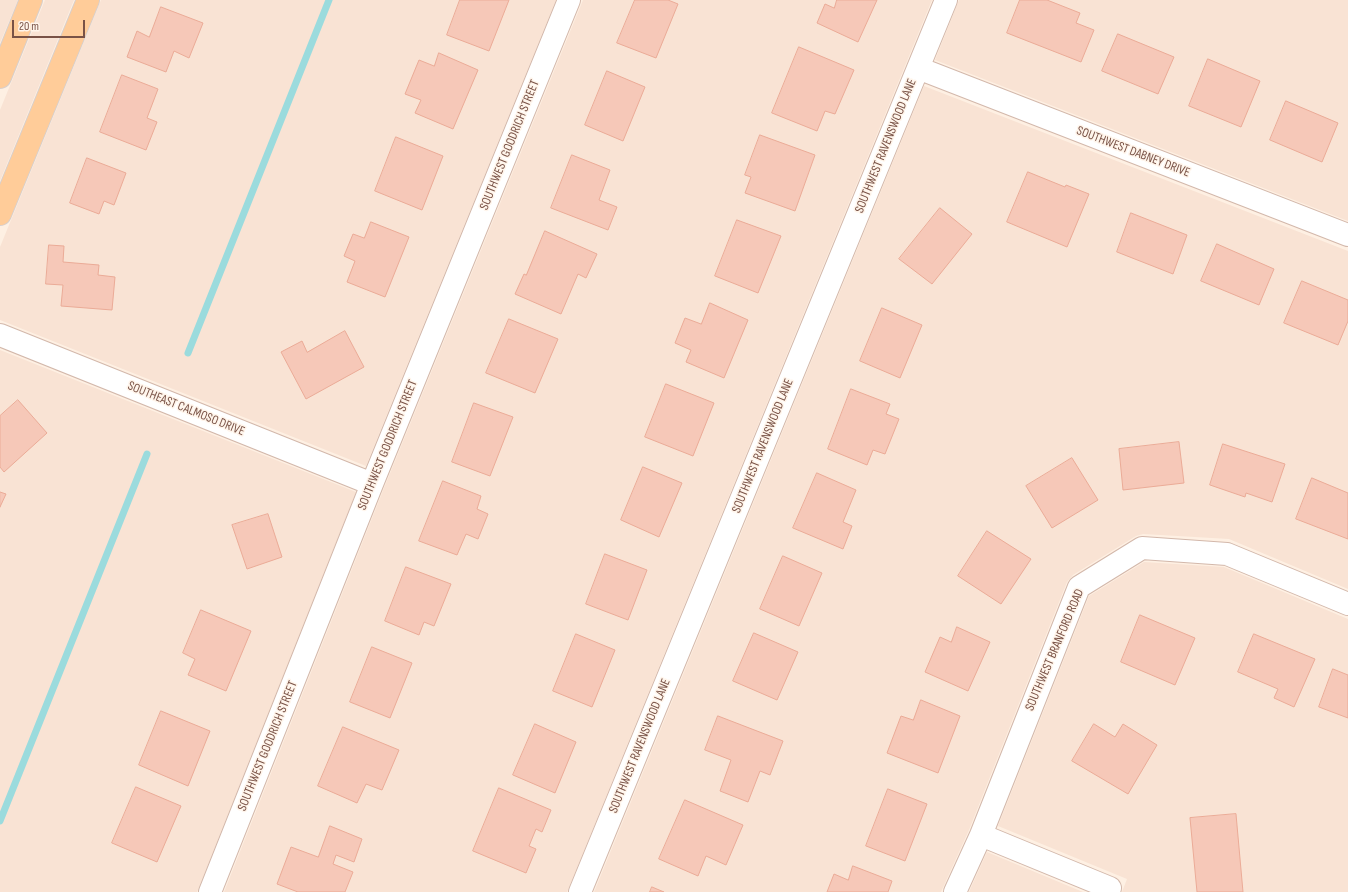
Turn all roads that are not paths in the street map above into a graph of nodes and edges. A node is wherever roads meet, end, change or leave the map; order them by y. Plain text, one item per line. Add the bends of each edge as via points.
1 (31, 0) edge
2 (88, 0) edge
3 (569, 0) edge
4 (946, 0) edge
5 (918, 68) junction
6 (0, 77) edge
7 (0, 214) edge
8 (1348, 236) edge
9 (0, 335) edge
10 (372, 484) junction
11 (1348, 604) edge
12 (981, 835) junction
13 (1110, 888) dead end
14 (210, 892) edge
15 (580, 892) edge
16 (955, 892) edge

1 - 6 main road
2 - 7 main road
3 - 10 street, SOUTHWEST GOODRICH STREET
4 - 5 street, SOUTHWEST RAVENSWOOD LANE
5 - 8 street, SOUTHWEST DABNEY DRIVE
5 - 15 street, SOUTHWEST RAVENSWOOD LANE
9 - 10 street, SOUTHEAST CALMOSO DRIVE
10 - 14 street, SOUTHWEST GOODRICH STREET
11 - 12 street, SOUTHWEST BRANFORD ROAD via 1227,554 1149,548 1142,548 1079,586
12 - 13 street
12 - 16 street, SOUTHWEST BRANFORD ROAD

